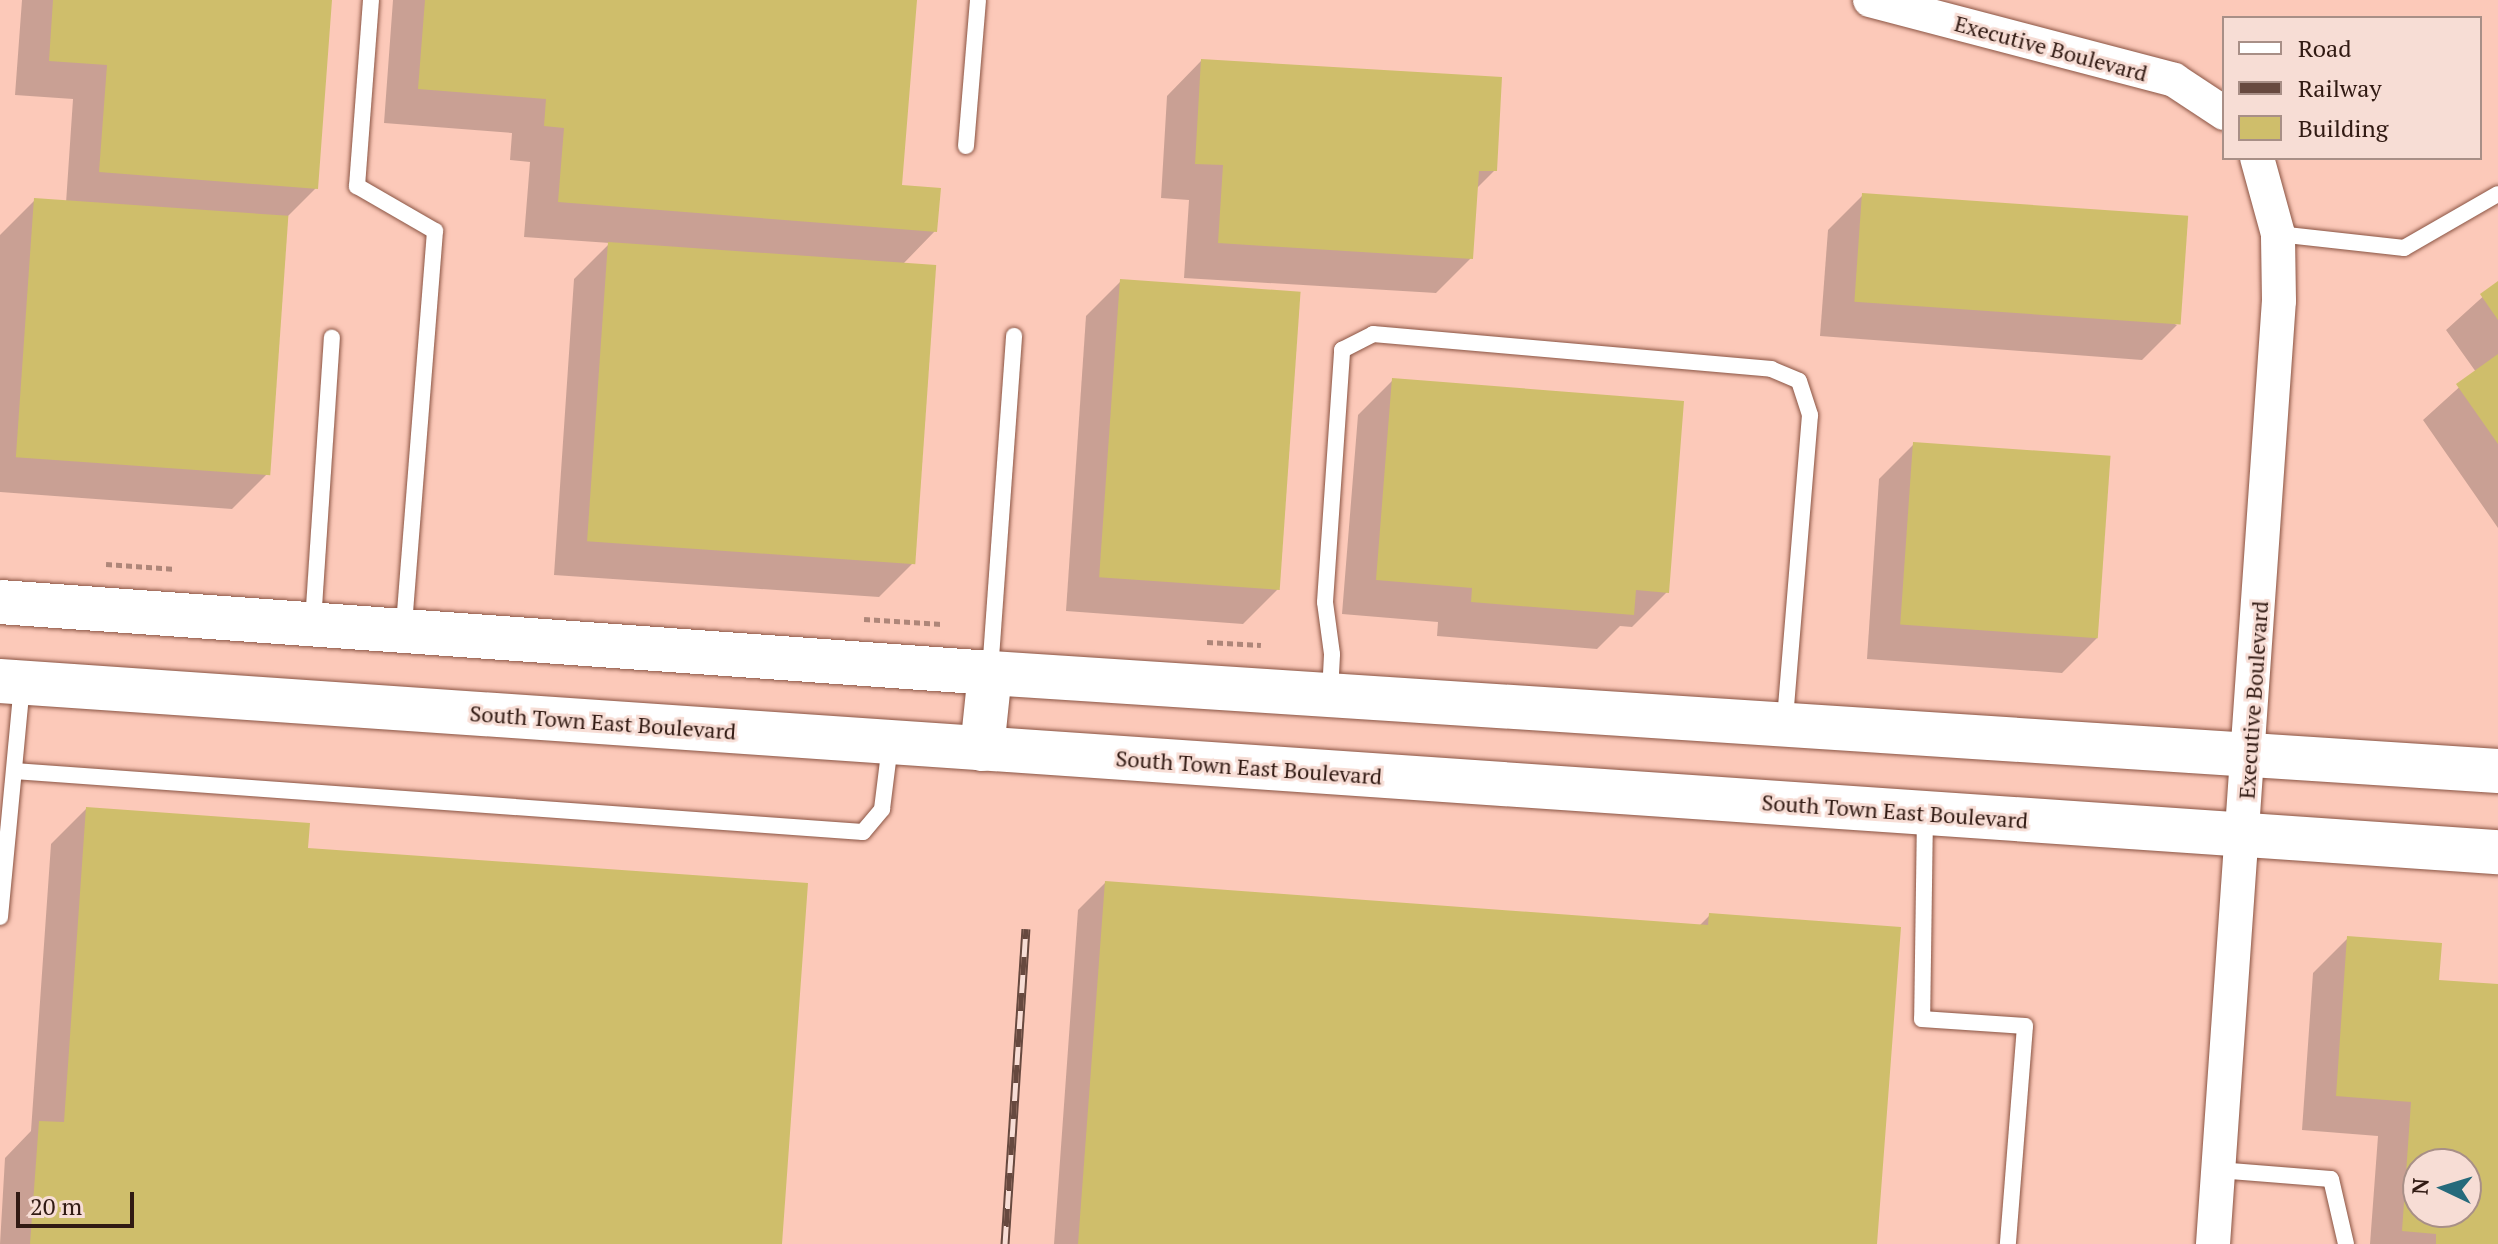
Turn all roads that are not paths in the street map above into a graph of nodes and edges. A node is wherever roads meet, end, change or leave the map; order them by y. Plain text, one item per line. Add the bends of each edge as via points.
1 (371, 0) edge
2 (978, 0) edge
3 (1870, 0) edge
4 (2222, 112) edge
5 (966, 146) dead end
6 (2258, 160) edge
7 (2498, 194) edge
8 (2278, 234) junction
9 (1014, 336) dead end
10 (332, 338) dead end
11 (0, 602) edge
12 (313, 622) junction
13 (404, 628) junction
14 (990, 673) junction
15 (11, 682) edge
16 (1330, 693) junction
17 (1785, 722) junction
18 (890, 742) junction
19 (982, 749) junction
20 (2249, 756) junction
21 (14, 771) junction
22 (2498, 771) edge
23 (1925, 813) junction
24 (2244, 835) junction
25 (2498, 852) edge
26 (0, 917) edge
27 (2218, 1170) junction
28 (2008, 1244) edge
29 (2213, 1244) edge
30 (2346, 1244) edge

1 - 13 lane via 357,186 435,231
2 - 5 lane
3 - 4 street, Executive Boulevard via 2174,80
6 - 8 street, Executive Boulevard
7 - 8 lane via 2404,248
8 - 20 street, Executive Boulevard via 2279,301
9 - 14 lane
10 - 12 lane
11 - 12 main road
12 - 13 main road
13 - 14 main road
14 - 16 main road
14 - 19 main road
15 - 18 main road, South Town East Boulevard
15 - 21 lane
16 - 17 main road
16 - 17 lane via 1332,654 1325,602 1342,350 1373,334 1771,369 1799,381 1810,415
17 - 20 main road
18 - 19 main road, South Town East Boulevard
18 - 21 lane via 882,809 863,832
19 - 23 main road, South Town East Boulevard
20 - 22 main road
20 - 24 street, Executive Boulevard
21 - 26 lane
23 - 24 main road, South Town East Boulevard
23 - 28 lane via 1922,1019 2025,1026
24 - 25 main road, South Town East Boulevard
24 - 27 street, Executive Boulevard
27 - 29 street, Executive Boulevard
27 - 30 lane via 2331,1179

